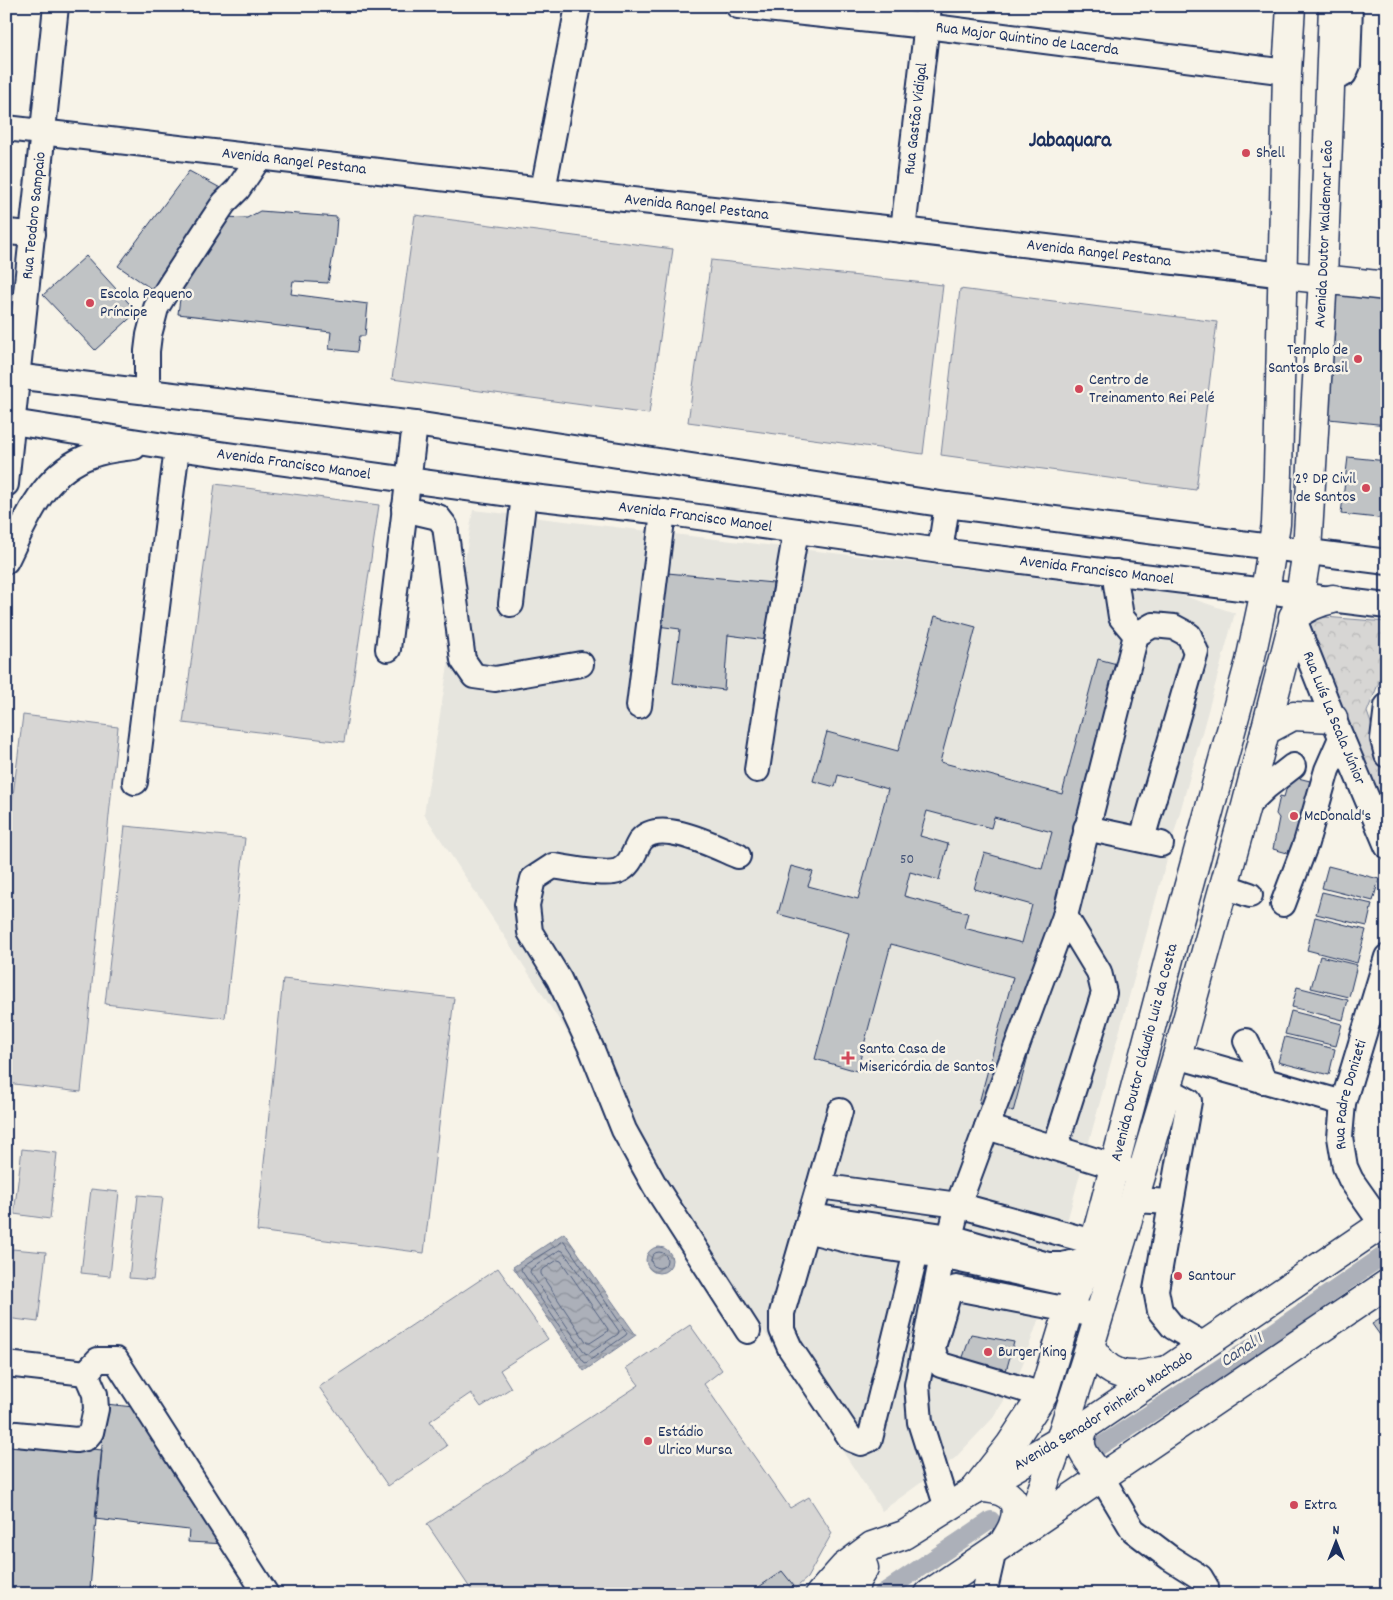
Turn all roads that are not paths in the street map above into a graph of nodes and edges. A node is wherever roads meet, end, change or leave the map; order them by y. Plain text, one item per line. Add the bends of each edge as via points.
1 (56, 6) edge
2 (578, 6) edge
3 (738, 6) edge
4 (1291, 6) edge
5 (1333, 6) edge
6 (1350, 6) edge
7 (928, 16) edge
8 (1287, 72) junction
9 (1330, 80) junction
10 (6, 128) edge
11 (42, 133) junction
12 (259, 158) junction
13 (543, 190) junction
14 (902, 230) junction
15 (6, 232) edge
16 (33, 234) junction
17 (1284, 275) junction
18 (1323, 278) junction
19 (1387, 286) edge
20 (147, 392) junction
21 (12, 398) edge
22 (166, 446) junction
23 (412, 452) junction
24 (6, 484) edge
25 (524, 496) junction
26 (946, 507) junction
27 (404, 508) junction
28 (663, 512) junction
29 (796, 531) junction
30 (1275, 539) junction
31 (941, 546) junction
32 (1307, 551) junction
33 (6, 561) edge
34 (1387, 562) edge
35 (1116, 572) junction
36 (1286, 599) junction
37 (1333, 599) joint
38 (511, 604) dead end
39 (1387, 606) edge
40 (1136, 635) junction
41 (388, 649) dead end
42 (581, 664) dead end
43 (639, 706) dead end
44 (1387, 706) edge
45 (1337, 728) junction
46 (1265, 730) junction
47 (1387, 755) edge
48 (1293, 766) dead end
49 (757, 770) dead end
50 (135, 782) dead end
51 (1246, 806) junction
52 (1086, 828) junction
53 (1387, 846) edge
54 (738, 856) dead end
55 (1224, 886) junction
56 (1250, 895) dead end
57 (1283, 904) dead end
58 (1065, 916) junction
59 (1387, 957) edge
60 (1246, 1041) dead end
61 (1177, 1056) junction
62 (1263, 1080) junction
63 (1167, 1089) junction
64 (1343, 1103) junction
65 (840, 1111) dead end
66 (987, 1127) junction
67 (1055, 1148) junction
68 (1114, 1166) junction
69 (819, 1186) junction
70 (1138, 1187) junction
71 (1171, 1202) junction
72 (958, 1205) junction
73 (1384, 1222) edge
74 (808, 1224) junction
75 (946, 1246) junction
76 (1092, 1250) junction
77 (916, 1252) junction
78 (1387, 1284) edge
79 (1074, 1297) junction
80 (1100, 1316) junction
81 (748, 1331) dead end
82 (1204, 1345) junction
83 (1090, 1346) junction
84 (6, 1364) edge
85 (1169, 1369) junction
86 (86, 1373) junction
87 (1043, 1395) junction
88 (1085, 1426) junction
89 (6, 1433) edge
90 (1060, 1440) junction
91 (1102, 1478) junction
92 (976, 1490) junction
93 (947, 1508) junction
94 (1026, 1529) junction
95 (904, 1535) junction
96 (998, 1548) junction
97 (864, 1568) junction
98 (957, 1582) edge
99 (266, 1594) edge
100 (820, 1594) edge
101 (840, 1594) edge
102 (854, 1594) edge
103 (929, 1594) edge
104 (984, 1594) edge
105 (1205, 1594) edge

1 - 11 street, Rua Teodoro Sampaio
2 - 13 street
3 - 7 street, Rua Major Quintino de Lacerda
4 - 8 main road
5 - 9 main road, Avenida Doutor Waldemar Leão
6 - 9 street via 1348,65 1344,74
7 - 8 street, Rua Major Quintino de Lacerda
7 - 14 street, Rua Gastão Vidigal
8 - 17 main road
9 - 18 main road, Avenida Doutor Waldemar Leão
10 - 11 street, Avenida Rangel Pestana
11 - 12 street, Avenida Rangel Pestana
11 - 16 street, Rua Teodoro Sampaio
12 - 13 street, Avenida Rangel Pestana
12 - 20 street via 224,203 156,308 147,351
13 - 14 street, Avenida Rangel Pestana
14 - 17 street, Avenida Rangel Pestana
15 - 16 street
16 - 21 street, Rua Teodoro Sampaio
17 - 18 main road, Avenida Rangel Pestana
17 - 30 main road
18 - 19 main road, Avenida Rangel Pestana
18 - 32 main road, Avenida Doutor Waldemar Leão
20 - 21 street, Avenida Francisco Manoel
20 - 23 street, Avenida Francisco Manoel
21 - 22 street, Avenida Francisco Manoel
21 - 24 street, Rua Teodoro Sampaio
22 - 23 street, Avenida Francisco Manoel
22 - 33 street via 92,455 59,475 31,508
22 - 50 street
23 - 25 street, Avenida Francisco Manoel
23 - 26 street, Avenida Francisco Manoel
23 - 27 street
25 - 28 street, Avenida Francisco Manoel
25 - 38 street
26 - 30 street, Avenida Francisco Manoel
26 - 31 street
27 - 41 street
27 - 42 street via 438,516 445,526 463,660 474,676 495,679
28 - 29 street, Avenida Francisco Manoel
28 - 43 street
29 - 31 street, Avenida Francisco Manoel
29 - 49 street
30 - 32 street, Avenida Francisco Manoel
30 - 36 main road
31 - 35 street, Avenida Francisco Manoel
32 - 34 street, Avenida Francisco Manoel
32 - 36 main road, Avenida Doutor Waldemar Leão
35 - 36 street, Avenida Francisco Manoel
35 - 40 street via 1121,617
36 - 37 main road via 1308,607
36 - 45 street, Rua Luís La Scala Júnior
36 - 46 main road, Avenida Doutor Cláudio Luiz da Costa
36 - 68 main road, Avenida Doutor Cláudio Luiz da Costa via 1250,661
37 - 39 street
40 - 52 street
40 - 52 street via 1153,626 1174,627 1189,635 1196,652 1152,841
44 - 47 street via 1383,738
45 - 46 main road via 1293,716
45 - 53 street, Rua Luís La Scala Júnior
45 - 57 street via 1306,843
46 - 51 main road, Avenida Doutor Cláudio Luiz da Costa
48 - 51 street
51 - 55 main road, Avenida Doutor Cláudio Luiz da Costa
52 - 58 street
54 - 81 street via 674,832 655,831 642,839 631,860 619,871 553,866 533,879 526,905 530,932 559,979 624,1130 655,1186
55 - 56 street
55 - 61 main road, Avenida Doutor Cláudio Luiz da Costa
58 - 66 street
58 - 67 street via 1099,972 1104,993
59 - 64 street, Rua Padre Donizeti
60 - 62 street
61 - 62 street
61 - 63 main road, Avenida Doutor Cláudio Luiz da Costa
62 - 64 street
63 - 70 main road, Avenida Doutor Cláudio Luiz da Costa
63 - 71 street via 1189,1101
64 - 73 street, Rua Padre Donizeti via 1340,1137 1345,1167 1351,1180
65 - 69 street
66 - 67 street
66 - 72 street
67 - 68 street
68 - 70 street
68 - 76 main road, Avenida Doutor Cláudio Luiz da Costa
69 - 72 street
69 - 74 street
70 - 71 street
70 - 80 main road, Avenida Doutor Cláudio Luiz da Costa
71 - 82 street via 1156,1290 1160,1311 1173,1326
72 - 75 street
72 - 76 street
73 - 82 main road, Avenida Senador Pinheiro Machado
74 - 75 street
74 - 77 street via 868,1245
74 - 77 street via 782,1313 782,1330 790,1348 851,1439 861,1443 870,1439
75 - 76 street via 1048,1265 1062,1265
75 - 77 street
75 - 79 street
75 - 93 street via 917,1385 920,1422
76 - 79 main road, Avenida Doutor Cláudio Luiz da Costa
78 - 91 main road
79 - 80 street
79 - 87 main road, Avenida Doutor Cláudio Luiz da Costa
79 - 87 street via 956,1288 949,1292 933,1347 941,1365
80 - 83 main road, Avenida Doutor Cláudio Luiz da Costa
82 - 85 main road, Avenida Senador Pinheiro Machado
83 - 85 main road via 1097,1358 1118,1375 1134,1376
83 - 90 main road, Avenida Doutor Cláudio Luiz da Costa
84 - 86 street
85 - 88 main road, Avenida Senador Pinheiro Machado
86 - 89 street via 95,1394 96,1409 91,1432 86,1438 76,1440
86 - 99 street via 98,1360 116,1360
87 - 92 main road, Avenida Doutor Cláudio Luiz da Costa
88 - 90 main road, Avenida Senador Pinheiro Machado
88 - 91 main road via 1080,1446
90 - 92 main road, Avenida Senador Pinheiro Machado
90 - 94 main road, Avenida Doutor Cláudio Luiz da Costa
91 - 94 main road
91 - 105 street via 1133,1530 1200,1577 1206,1587
92 - 93 main road, Avenida Senador Pinheiro Machado
92 - 96 main road via 992,1488 1012,1499 1015,1508 1013,1525
93 - 95 main road, Avenida Senador Pinheiro Machado
94 - 96 main road
95 - 97 main road
95 - 100 main road, Avenida Senador Pinheiro Machado via 863,1552 844,1567
96 - 98 main road
96 - 104 street
97 - 101 main road
97 - 102 main road via 856,1581
98 - 103 main road

